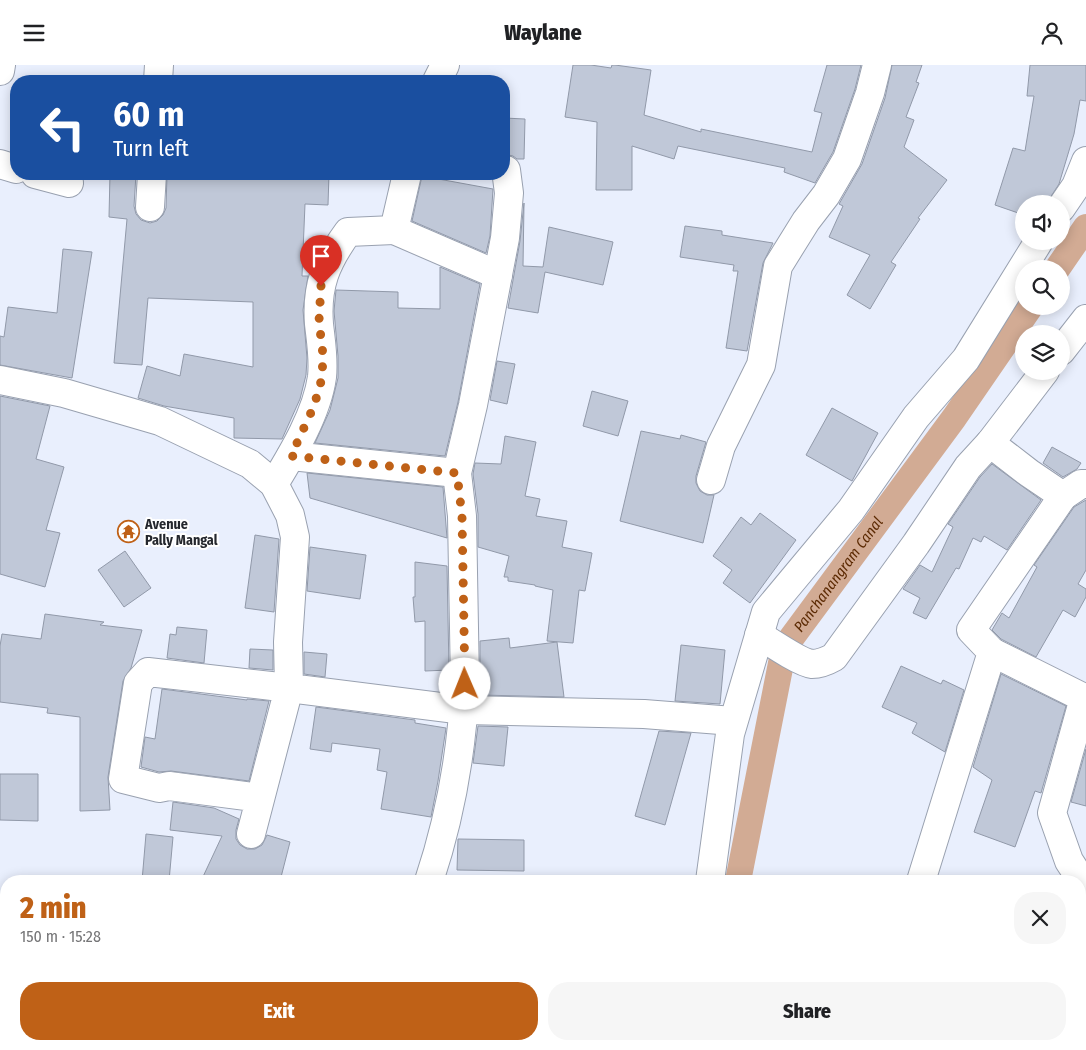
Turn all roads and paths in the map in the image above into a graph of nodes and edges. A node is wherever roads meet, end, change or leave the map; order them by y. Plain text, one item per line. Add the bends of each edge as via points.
1 (0, 65) edge
2 (876, 65) edge
3 (0, 71) edge
4 (1086, 161) edge
5 (58, 180) edge
6 (152, 180) edge
7 (406, 180) edge
8 (508, 180) edge
9 (69, 183) dead end
10 (1070, 195) edge
11 (150, 207) dead end
12 (394, 230) junction
13 (1033, 250) edge
14 (498, 275) junction
15 (1086, 319) edge
16 (1070, 339) edge
17 (0, 380) edge
18 (1038, 380) edge
19 (990, 443) junction
20 (291, 456) junction
21 (457, 473) junction
22 (711, 480) dead end
23 (274, 484) junction
24 (1075, 490) edge
25 (768, 641) junction
26 (992, 652) junction
27 (289, 688) junction
28 (464, 710) junction
29 (733, 721) junction
30 (260, 798) junction
31 (251, 834) dead end
32 (431, 875) edge
33 (711, 875) edge
34 (923, 875) edge
35 (1078, 875) edge

1 - 3 street
2 - 22 street via 870,93 847,159 778,266 761,365 721,446
4 - 10 street
5 - 9 street
6 - 11 street
7 - 12 street
8 - 14 street via 510,193
12 - 14 street
12 - 20 street via 348,232 335,249 323,275 319,321 322,378 314,406
13 - 25 street via 966,359 916,417 851,510 766,612
14 - 21 street
15 - 16 street
17 - 23 street via 64,393 160,421 250,463
18 - 19 street
19 - 24 street via 1029,473
19 - 25 street via 968,467 834,657 810,664
20 - 21 street
20 - 23 street
21 - 28 street via 462,516
23 - 27 street via 290,515 295,537 288,642
24 - 26 street via 971,630
25 - 29 street
26 - 34 street
26 - 35 street via 1084,697 1052,813 1069,861
27 - 28 street
27 - 30 street
27 - 30 street via 148,672 138,683 123,779 159,788 169,786
28 - 29 street via 644,714
28 - 32 street via 451,804
29 - 33 street
30 - 31 street

